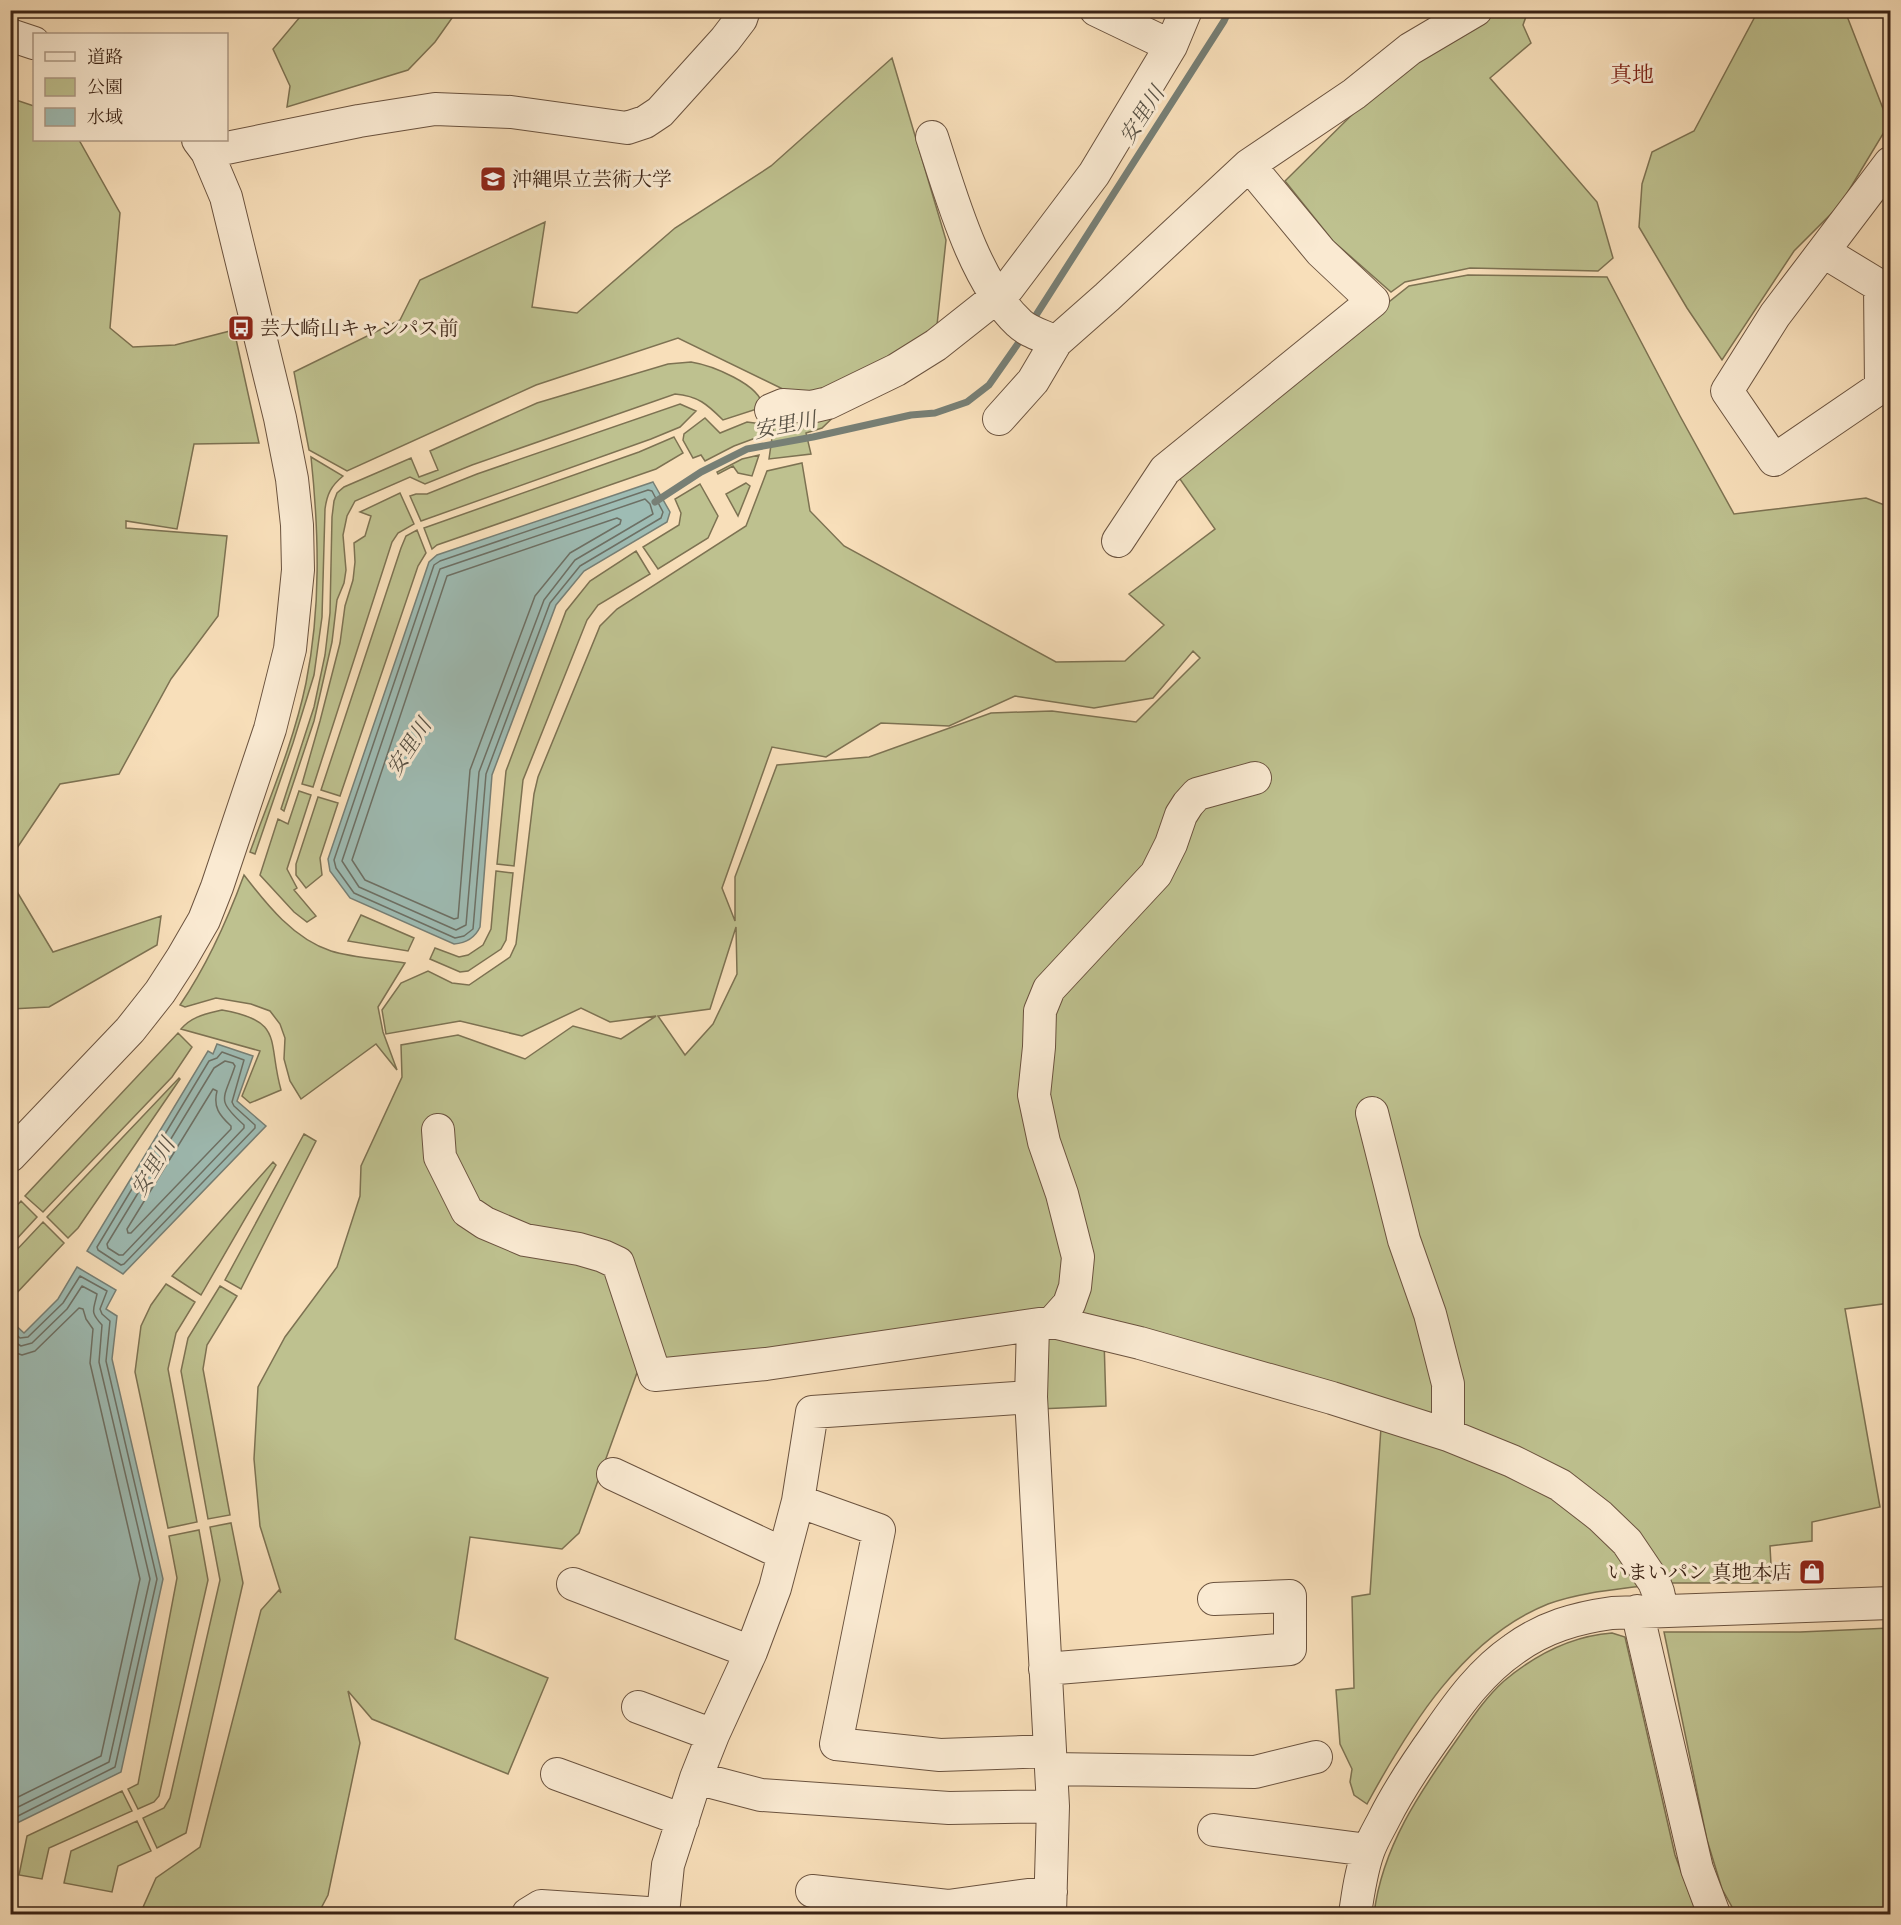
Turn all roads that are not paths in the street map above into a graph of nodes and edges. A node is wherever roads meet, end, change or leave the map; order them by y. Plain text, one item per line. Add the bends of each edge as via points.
1 (744, 10) edge
2 (1096, 10) edge
3 (1186, 10) edge
4 (1476, 10) edge
5 (10, 35) edge
6 (33, 43) edge
7 (1171, 46) junction
8 (932, 137) dead end
9 (202, 146) edge
10 (1890, 163) edge
11 (1249, 165) junction
12 (1824, 252) junction
13 (996, 298) junction
14 (1039, 334) junction
15 (1886, 363) edge
16 (771, 411) dead end
17 (999, 419) dead end
18 (1118, 541) dead end
19 (1255, 778) dead end
20 (1372, 1113) dead end
21 (438, 1130) dead end
22 (10, 1156) edge
23 (1043, 1324) junction
24 (1030, 1397) junction
25 (1448, 1435) junction
26 (613, 1474) dead end
27 (798, 1501) junction
28 (784, 1554) junction
29 (573, 1584) dead end
30 (1214, 1599) dead end
31 (1890, 1603) edge
32 (1649, 1611) junction
33 (751, 1652) junction
34 (1045, 1670) junction
35 (638, 1707) dead end
36 (713, 1735) junction
37 (1316, 1757) dead end
38 (1050, 1760) junction
39 (557, 1774) dead end
40 (696, 1778) junction
41 (1053, 1806) junction
42 (683, 1820) junction
43 (1214, 1830) dead end
44 (1368, 1850) junction
45 (812, 1891) dead end
46 (1050, 1903) edge
47 (528, 1914) edge
48 (663, 1914) edge
49 (1354, 1914) edge
50 (1714, 1914) edge

1 - 9 street via 725,40 660,112 627,128 511,112 435,109
2 - 7 street
3 - 7 street
4 - 11 street via 1410,49 1354,94
5 - 6 street
7 - 13 street via 1094,174 1008,288
8 - 13 street via 960,224
9 - 22 street via 226,197 292,479 298,570 290,649 270,729 204,920 160,992 135,1023
10 - 12 street
11 - 14 street via 1107,297
11 - 18 street via 1321,252 1373,301 1165,470
12 - 15 street via 1880,286
12 - 15 street via 1775,315 1727,392 1774,460 1881,387
13 - 14 street
13 - 16 street via 897,370 828,403 811,407 783,405
14 - 17 street via 1033,381
19 - 23 street via 1197,794 1188,804 1156,874 1048,989 1040,1011 1034,1095 1078,1257 1076,1287 1069,1304
20 - 25 street via 1404,1240 1430,1314 1448,1384
21 - 23 street via 440,1157 467,1211 525,1240 579,1249 618,1263 655,1375 766,1364
23 - 24 street
23 - 25 street via 1152,1346
24 - 27 street via 812,1412
24 - 34 street
25 - 32 street via 1560,1485 1600,1516 1628,1542 1658,1592
26 - 28 street
27 - 28 street
27 - 38 street via 879,1530 836,1744 940,1755
28 - 33 street
29 - 33 street
30 - 34 street via 1290,1596 1290,1649
31 - 32 street
32 - 44 street via 1577,1618 1544,1631 1493,1665 1470,1688 1416,1764
32 - 50 street via 1696,1869
33 - 36 street
34 - 38 street
35 - 36 street
36 - 40 street
37 - 38 street via 1255,1772
38 - 41 street
39 - 42 street
40 - 41 street via 761,1795 949,1808
40 - 42 street
41 - 46 street
42 - 48 street via 668,1865
43 - 44 street
44 - 49 street
45 - 46 street via 948,1906
47 - 48 street via 542,1906

